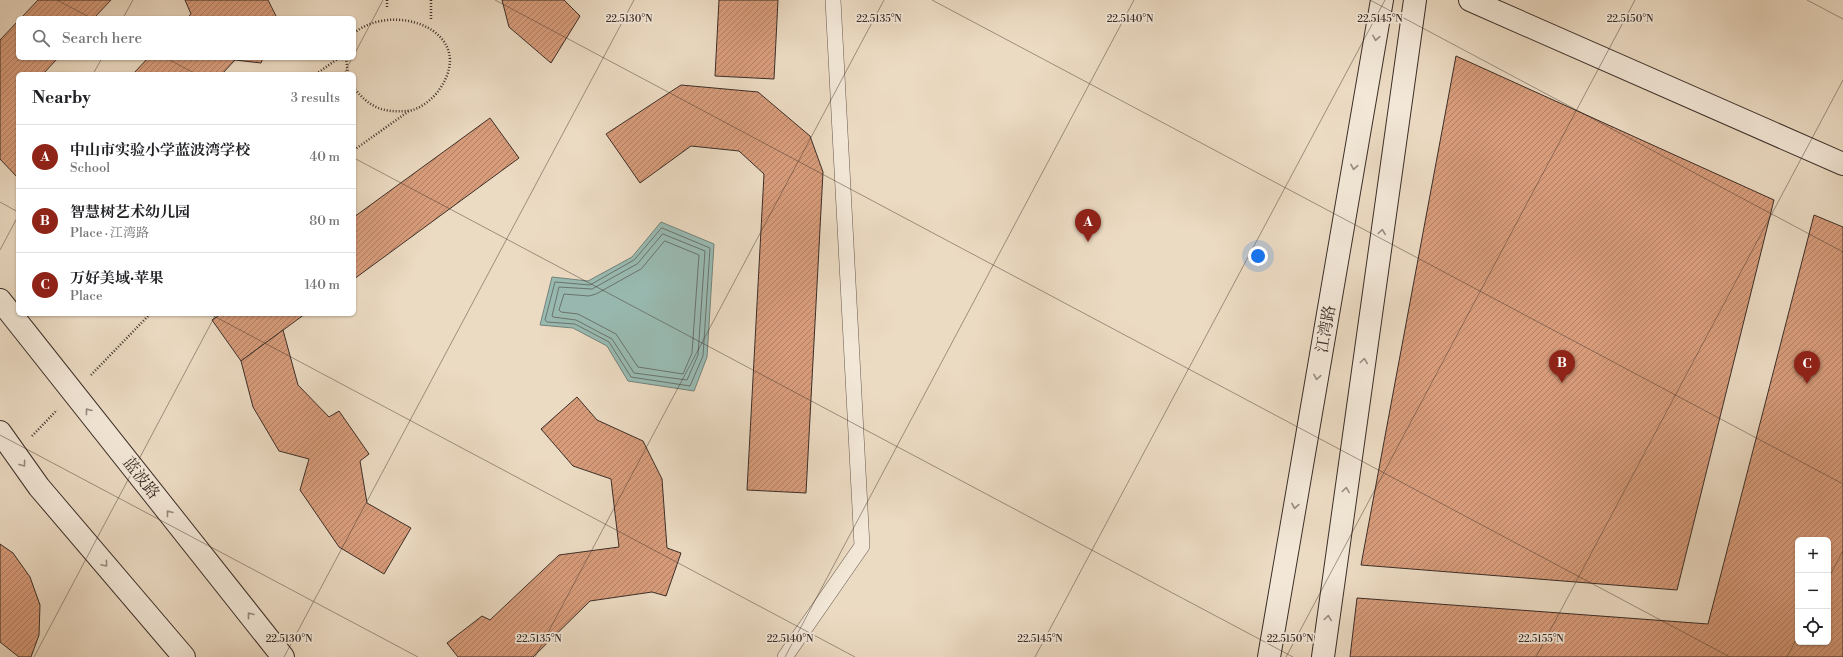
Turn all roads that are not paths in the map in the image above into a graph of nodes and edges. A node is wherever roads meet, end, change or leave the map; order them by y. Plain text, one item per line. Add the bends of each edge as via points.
1 (833, 0) edge
2 (1382, 0) edge
3 (1415, 0) edge
4 (1470, 0) edge
5 (1843, 164) edge
6 (0, 300) edge
7 (0, 432) edge
8 (184, 657) edge
9 (283, 657) edge
10 (786, 657) edge
11 (1269, 657) edge
12 (1323, 657) edge

1 - 10 lane via 862,546
2 -> 11 street, 江湾路
12 -> 3 street
4 - 5 street
9 -> 6 street, 蓝波路
7 -> 8 street via 40,487

